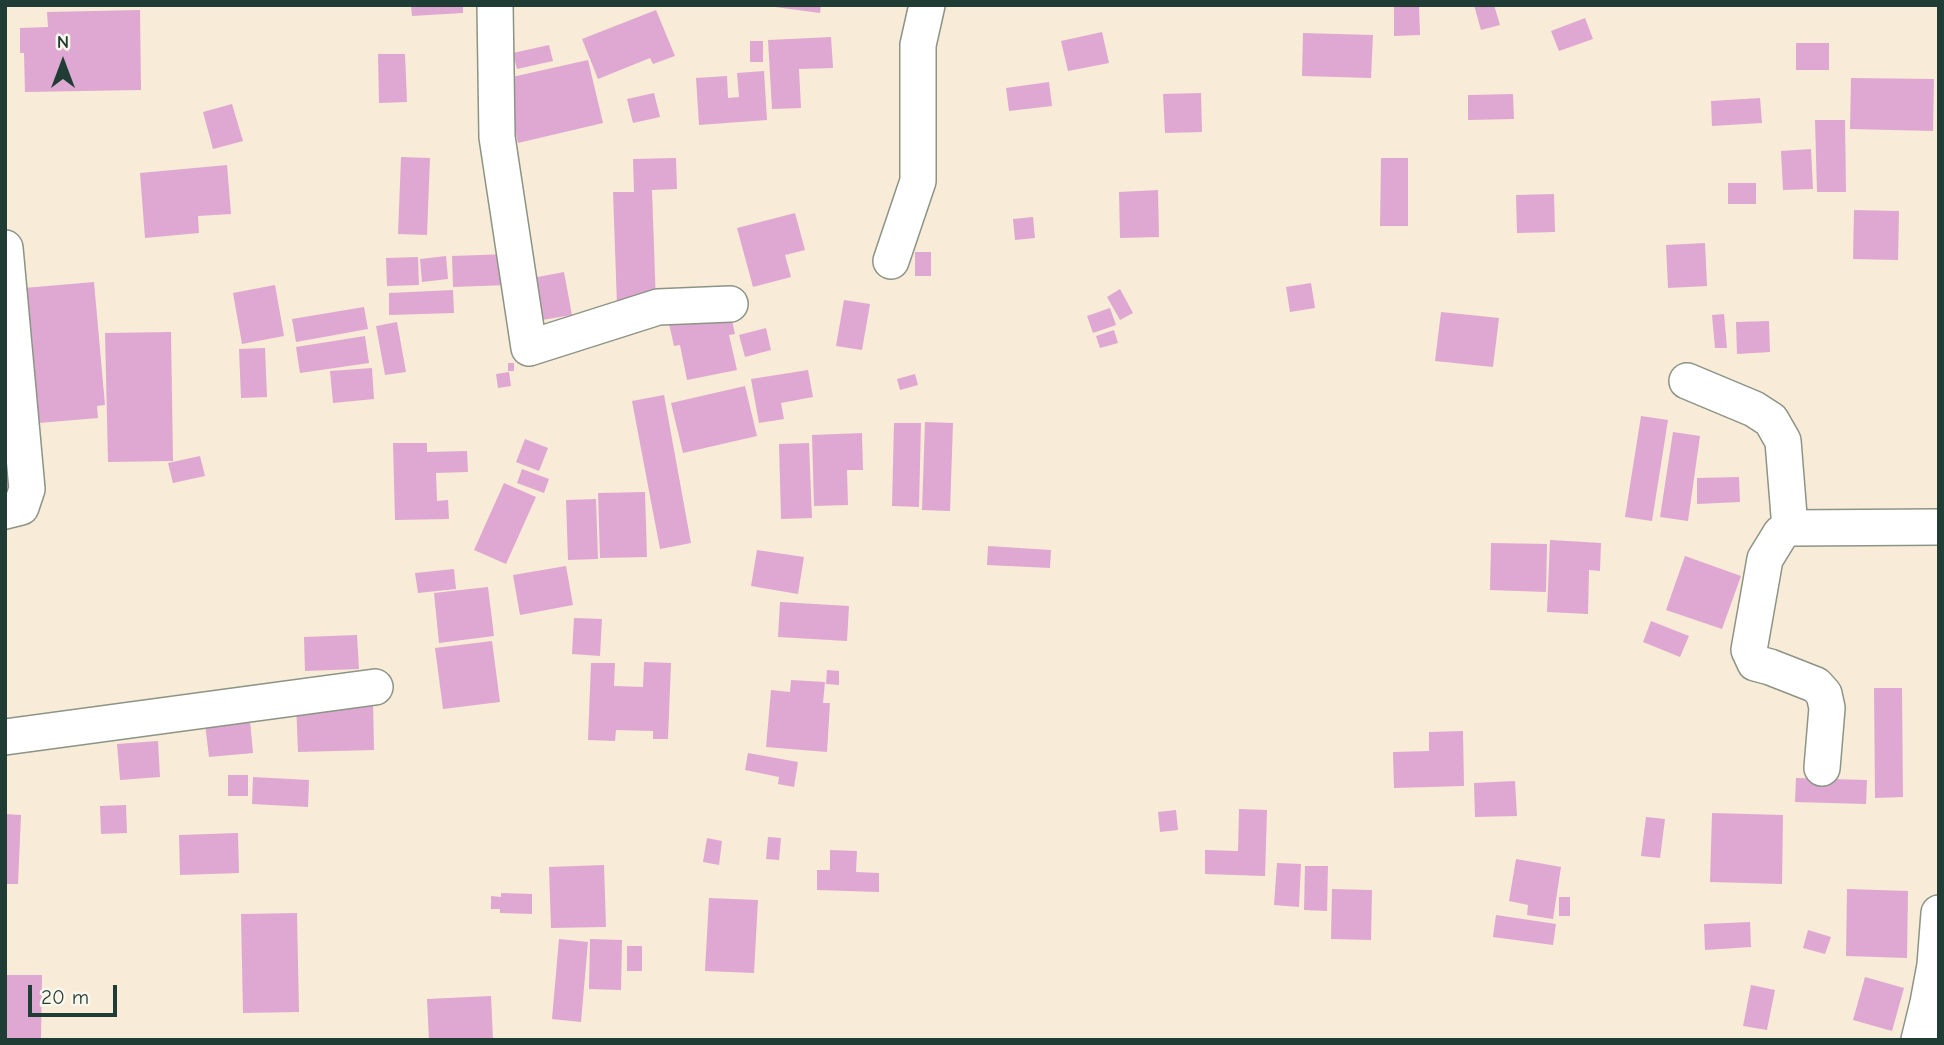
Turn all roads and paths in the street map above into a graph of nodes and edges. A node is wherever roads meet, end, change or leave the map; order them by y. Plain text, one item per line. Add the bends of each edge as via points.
1 (495, 5) edge
2 (927, 5) edge
3 (5, 248) edge
4 (891, 261) dead end
5 (730, 304) dead end
6 (1686, 381) dead end
7 (5, 511) edge
8 (1939, 527) edge
9 (1790, 528) junction
10 (375, 687) dead end
11 (5, 737) edge
12 (1822, 768) dead end
13 (1939, 913) edge
14 (1919, 1040) edge

1 - 5 street via 497,137 529,348 658,307
2 - 4 street via 918,45 918,181
3 - 7 street via 27,489 21,507
6 - 9 street via 1771,420 1783,441
8 - 9 street
9 - 12 street via 1774,541 1765,559 1749,650 1755,663 1816,685 1824,694
10 - 11 street
13 - 14 street via 1935,965

